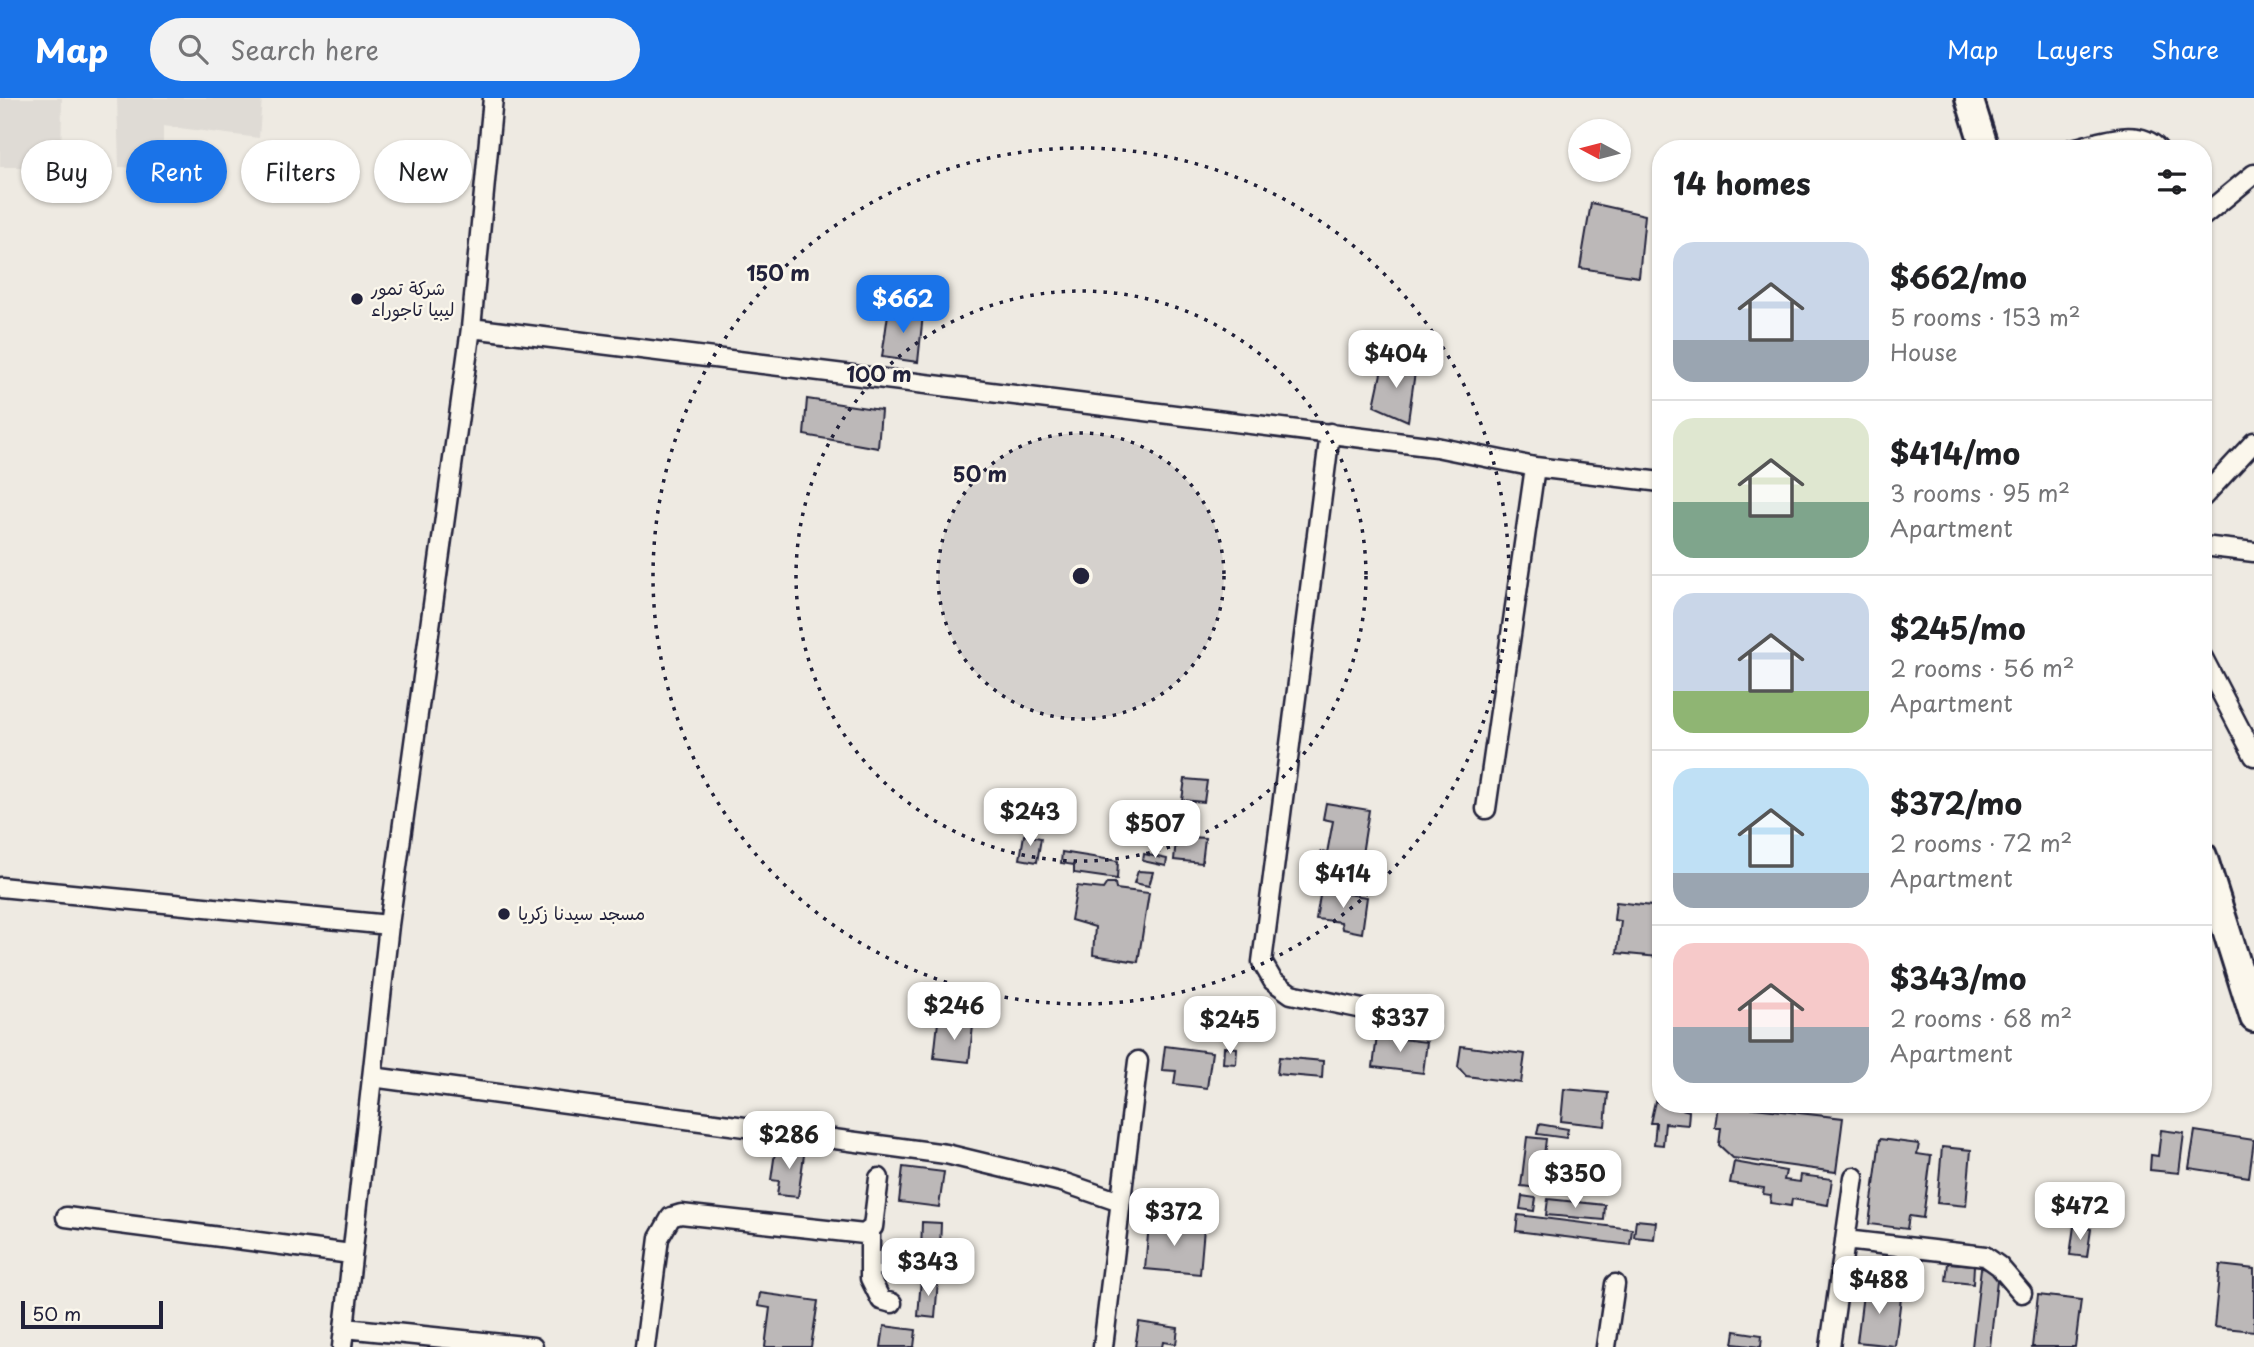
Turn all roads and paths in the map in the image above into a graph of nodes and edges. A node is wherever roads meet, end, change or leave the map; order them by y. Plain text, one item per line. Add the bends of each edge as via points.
1 (493, 98) edge
2 (1969, 98) edge
3 (1982, 140) edge
4 (2120, 140) edge
5 (2150, 140) edge
6 (2254, 174) edge
7 (2212, 209) edge
8 (471, 328) junction
9 (1330, 433) junction
10 (2254, 442) edge
11 (1535, 467) junction
12 (1652, 481) edge
13 (2212, 487) edge
14 (2212, 547) edge
15 (2254, 552) edge
16 (2212, 675) edge
17 (2254, 756) edge
18 (1486, 808) dead end
19 (2212, 885) edge
20 (0, 887) edge
21 (389, 925) junction
22 (2254, 1018) edge
23 (1429, 1023) dead end
24 (1138, 1061) dead end
25 (372, 1077) junction
26 (1854, 1177) dead end
27 (879, 1178) dead end
28 (1121, 1202) junction
29 (66, 1217) dead end
30 (870, 1231) junction
31 (1845, 1240) junction
32 (351, 1254) junction
33 (1615, 1284) dead end
34 (2022, 1293) dead end
35 (892, 1303) dead end
36 (345, 1328) junction
37 (342, 1347) edge
38 (533, 1347) edge
39 (645, 1347) edge
40 (1103, 1347) edge
41 (1606, 1347) edge
42 (1830, 1347) edge

1 - 8 street
2 - 3 street
4 - 5 street
6 - 7 street
8 - 9 street
8 - 21 street
9 - 11 street via 1436,446
9 - 23 street via 1262,962 1273,981 1291,995
10 - 13 street
11 - 12 street
11 - 18 street
14 - 15 street
16 - 17 street
19 - 22 street
20 - 21 street
21 - 25 street
24 - 28 street
25 - 28 street via 946,1154 1062,1182
25 - 32 street
26 - 31 street
27 - 30 street
28 - 40 street
29 - 32 street
30 - 35 street via 872,1288 881,1300
30 - 39 street via 864,1234 681,1214 671,1217 659,1238
31 - 34 street via 1985,1256 1999,1265
31 - 42 street
32 - 36 street
33 - 41 street
36 - 37 street
36 - 38 street

